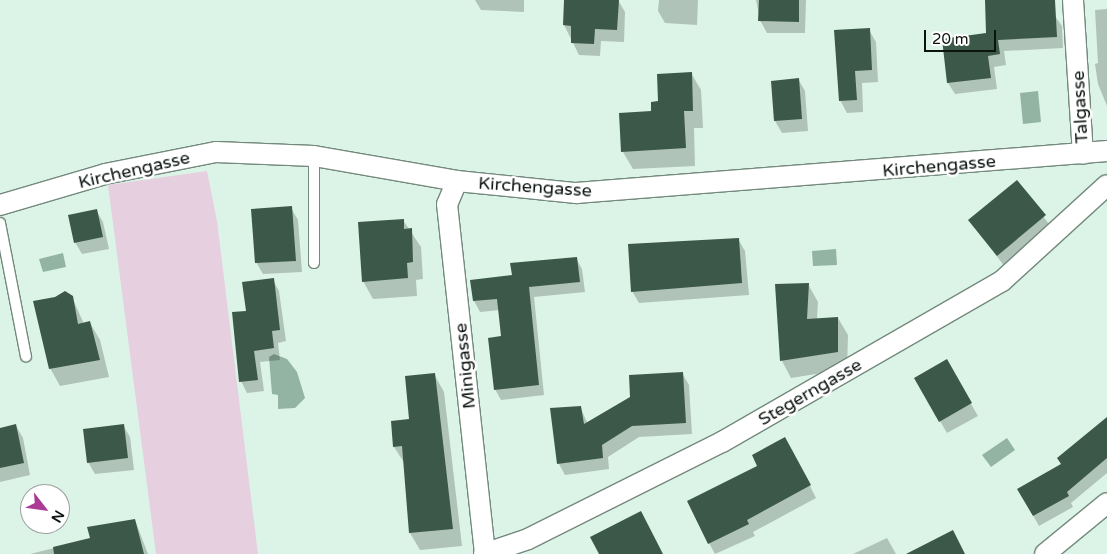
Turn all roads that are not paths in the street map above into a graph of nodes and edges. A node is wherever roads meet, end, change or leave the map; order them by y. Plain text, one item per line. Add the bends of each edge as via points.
1 (1073, 0) edge
2 (1107, 151) edge
3 (1083, 154) junction
4 (314, 156) junction
5 (457, 181) junction
6 (1107, 185) edge
7 (0, 205) edge
8 (0, 223) edge
9 (314, 263) dead end
10 (26, 357) dead end
11 (1107, 503) edge
12 (485, 554) edge
13 (1045, 554) edge

1 - 3 street, Talgasse
2 - 3 street, Kirchengasse
3 - 5 street, Kirchengasse via 576,193
4 - 5 street, Kirchengasse
4 - 7 street, Kirchengasse via 216,152 104,174
4 - 9 lane
5 - 12 street, Minigasse via 447,204
6 - 12 street, Stegerngasse via 1002,281 722,442 528,539
8 - 10 lane
11 - 13 street

